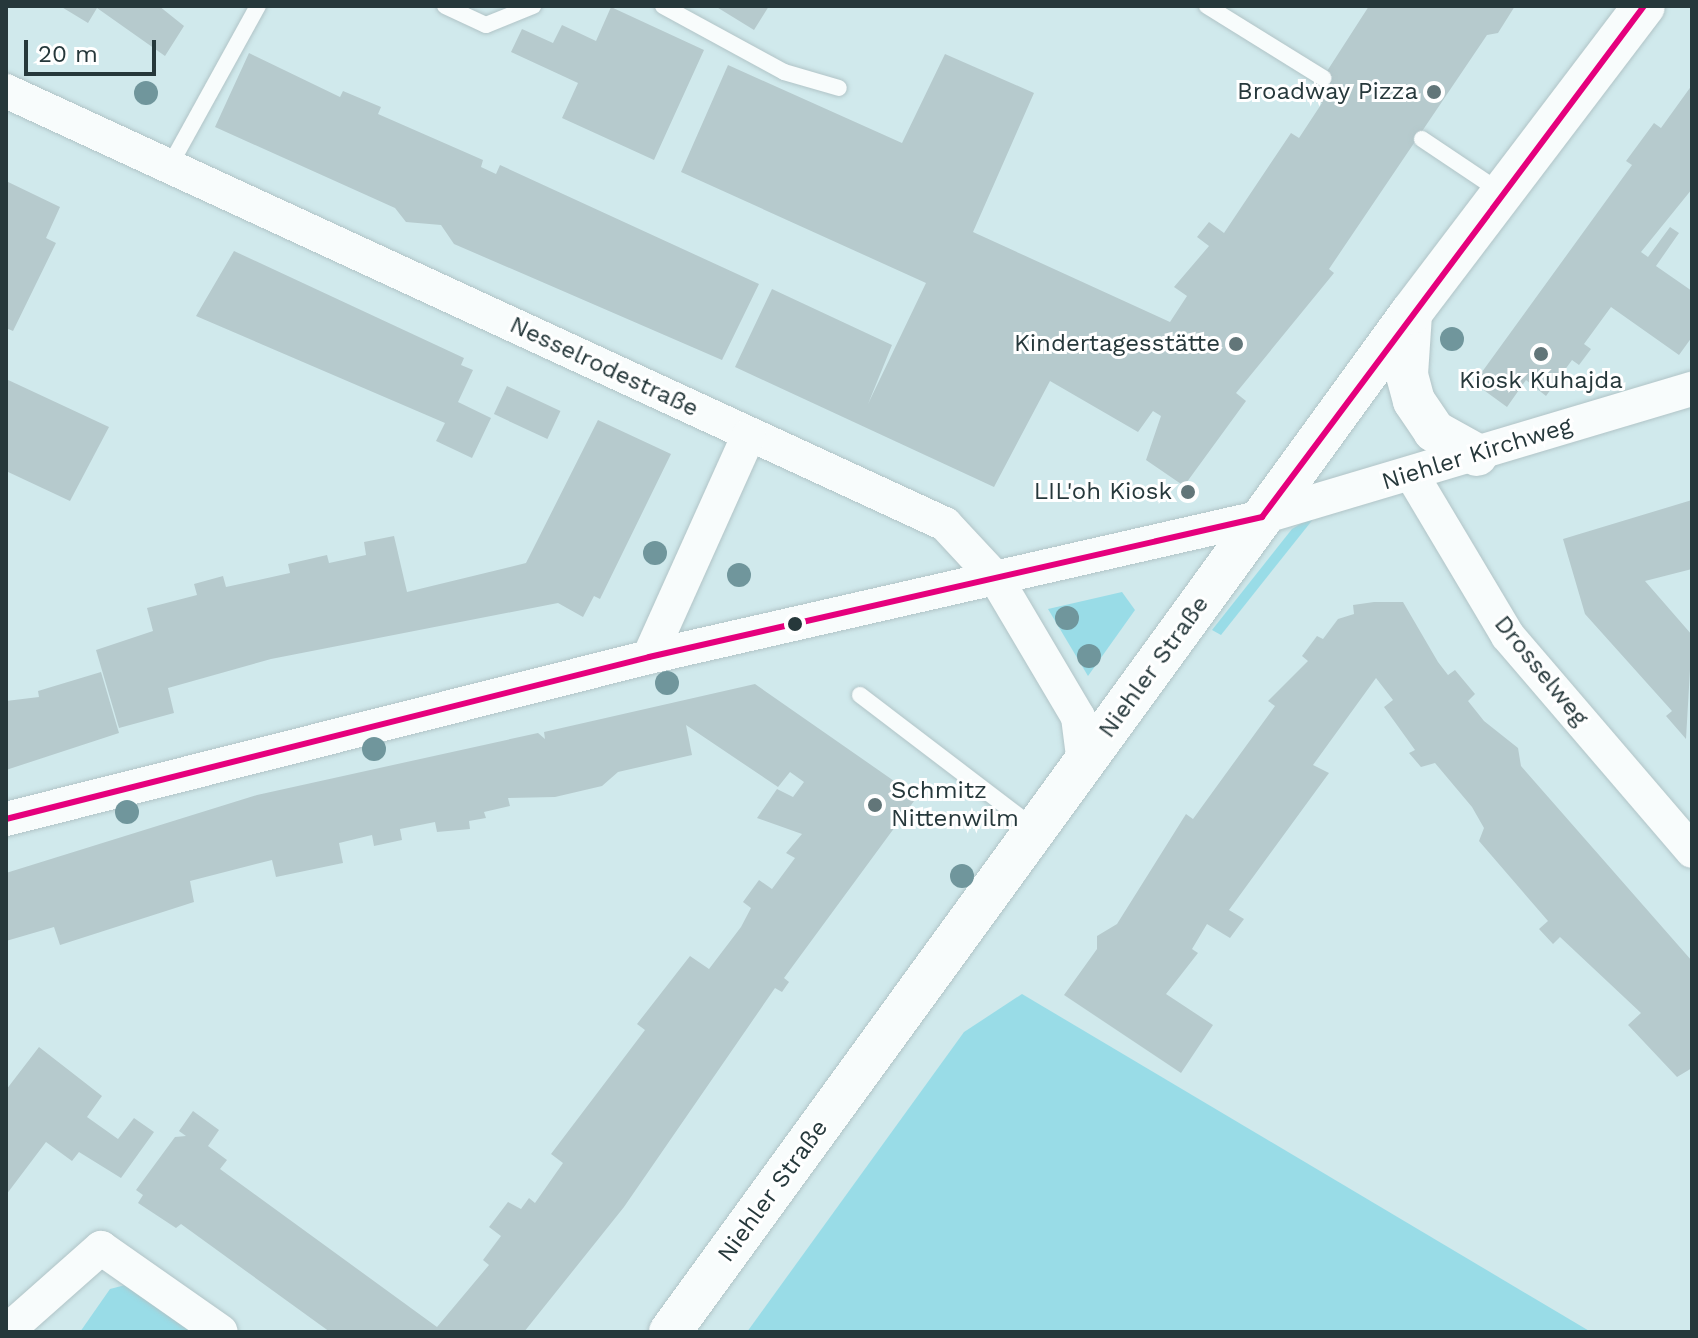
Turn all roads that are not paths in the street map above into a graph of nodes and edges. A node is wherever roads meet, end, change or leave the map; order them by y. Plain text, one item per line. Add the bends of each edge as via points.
1 (258, 6) edge
2 (445, 6) edge
3 (533, 6) edge
4 (663, 6) edge
5 (1207, 6) edge
6 (1644, 6) edge
7 (1323, 78) dead end
8 (839, 88) dead end
9 (6, 91) edge
10 (1422, 139) dead end
11 (169, 167) junction
12 (1503, 193) junction
13 (1411, 313) junction
14 (1692, 389) edge
15 (749, 435) junction
16 (1477, 455) junction
17 (1412, 475) junction
18 (1262, 517) junction
19 (997, 580) junction
20 (649, 657) junction
21 (860, 695) dead end
22 (1084, 764) junction
23 (6, 819) edge
24 (1037, 830) junction
25 (1692, 851) edge
26 (6, 1332) edge
27 (221, 1332) edge
28 (670, 1332) edge

1 - 11 lane
2 - 3 lane via 486,25
4 - 8 lane via 784,72
5 - 7 lane
6 - 12 street, Niehler Straße
9 - 11 street, Nesselrodestraße
10 - 12 lane
11 - 15 street, Nesselrodestraße
12 - 13 street, Niehler Straße
13 - 16 street via 1407,375 1414,401 1434,431
13 - 18 street, Niehler Straße
14 - 16 street, Niehler Kirchweg
15 - 19 street, Nesselrodestraße via 945,524
15 - 20 street
16 - 17 street, Niehler Kirchweg
17 - 18 street, Niehler Kirchweg
17 - 25 street, Drosselweg via 1508,636
18 - 19 street, Niehler Kirchweg
18 - 22 street, Niehler Straße
19 - 20 street, Niehler Kirchweg
19 - 22 street, Nesselrodestraße via 1078,717
20 - 23 street, Niehler Kirchweg
21 - 24 lane
22 - 24 street, Niehler Straße
24 - 28 street, Niehler Straße
26 - 27 street via 101,1248

